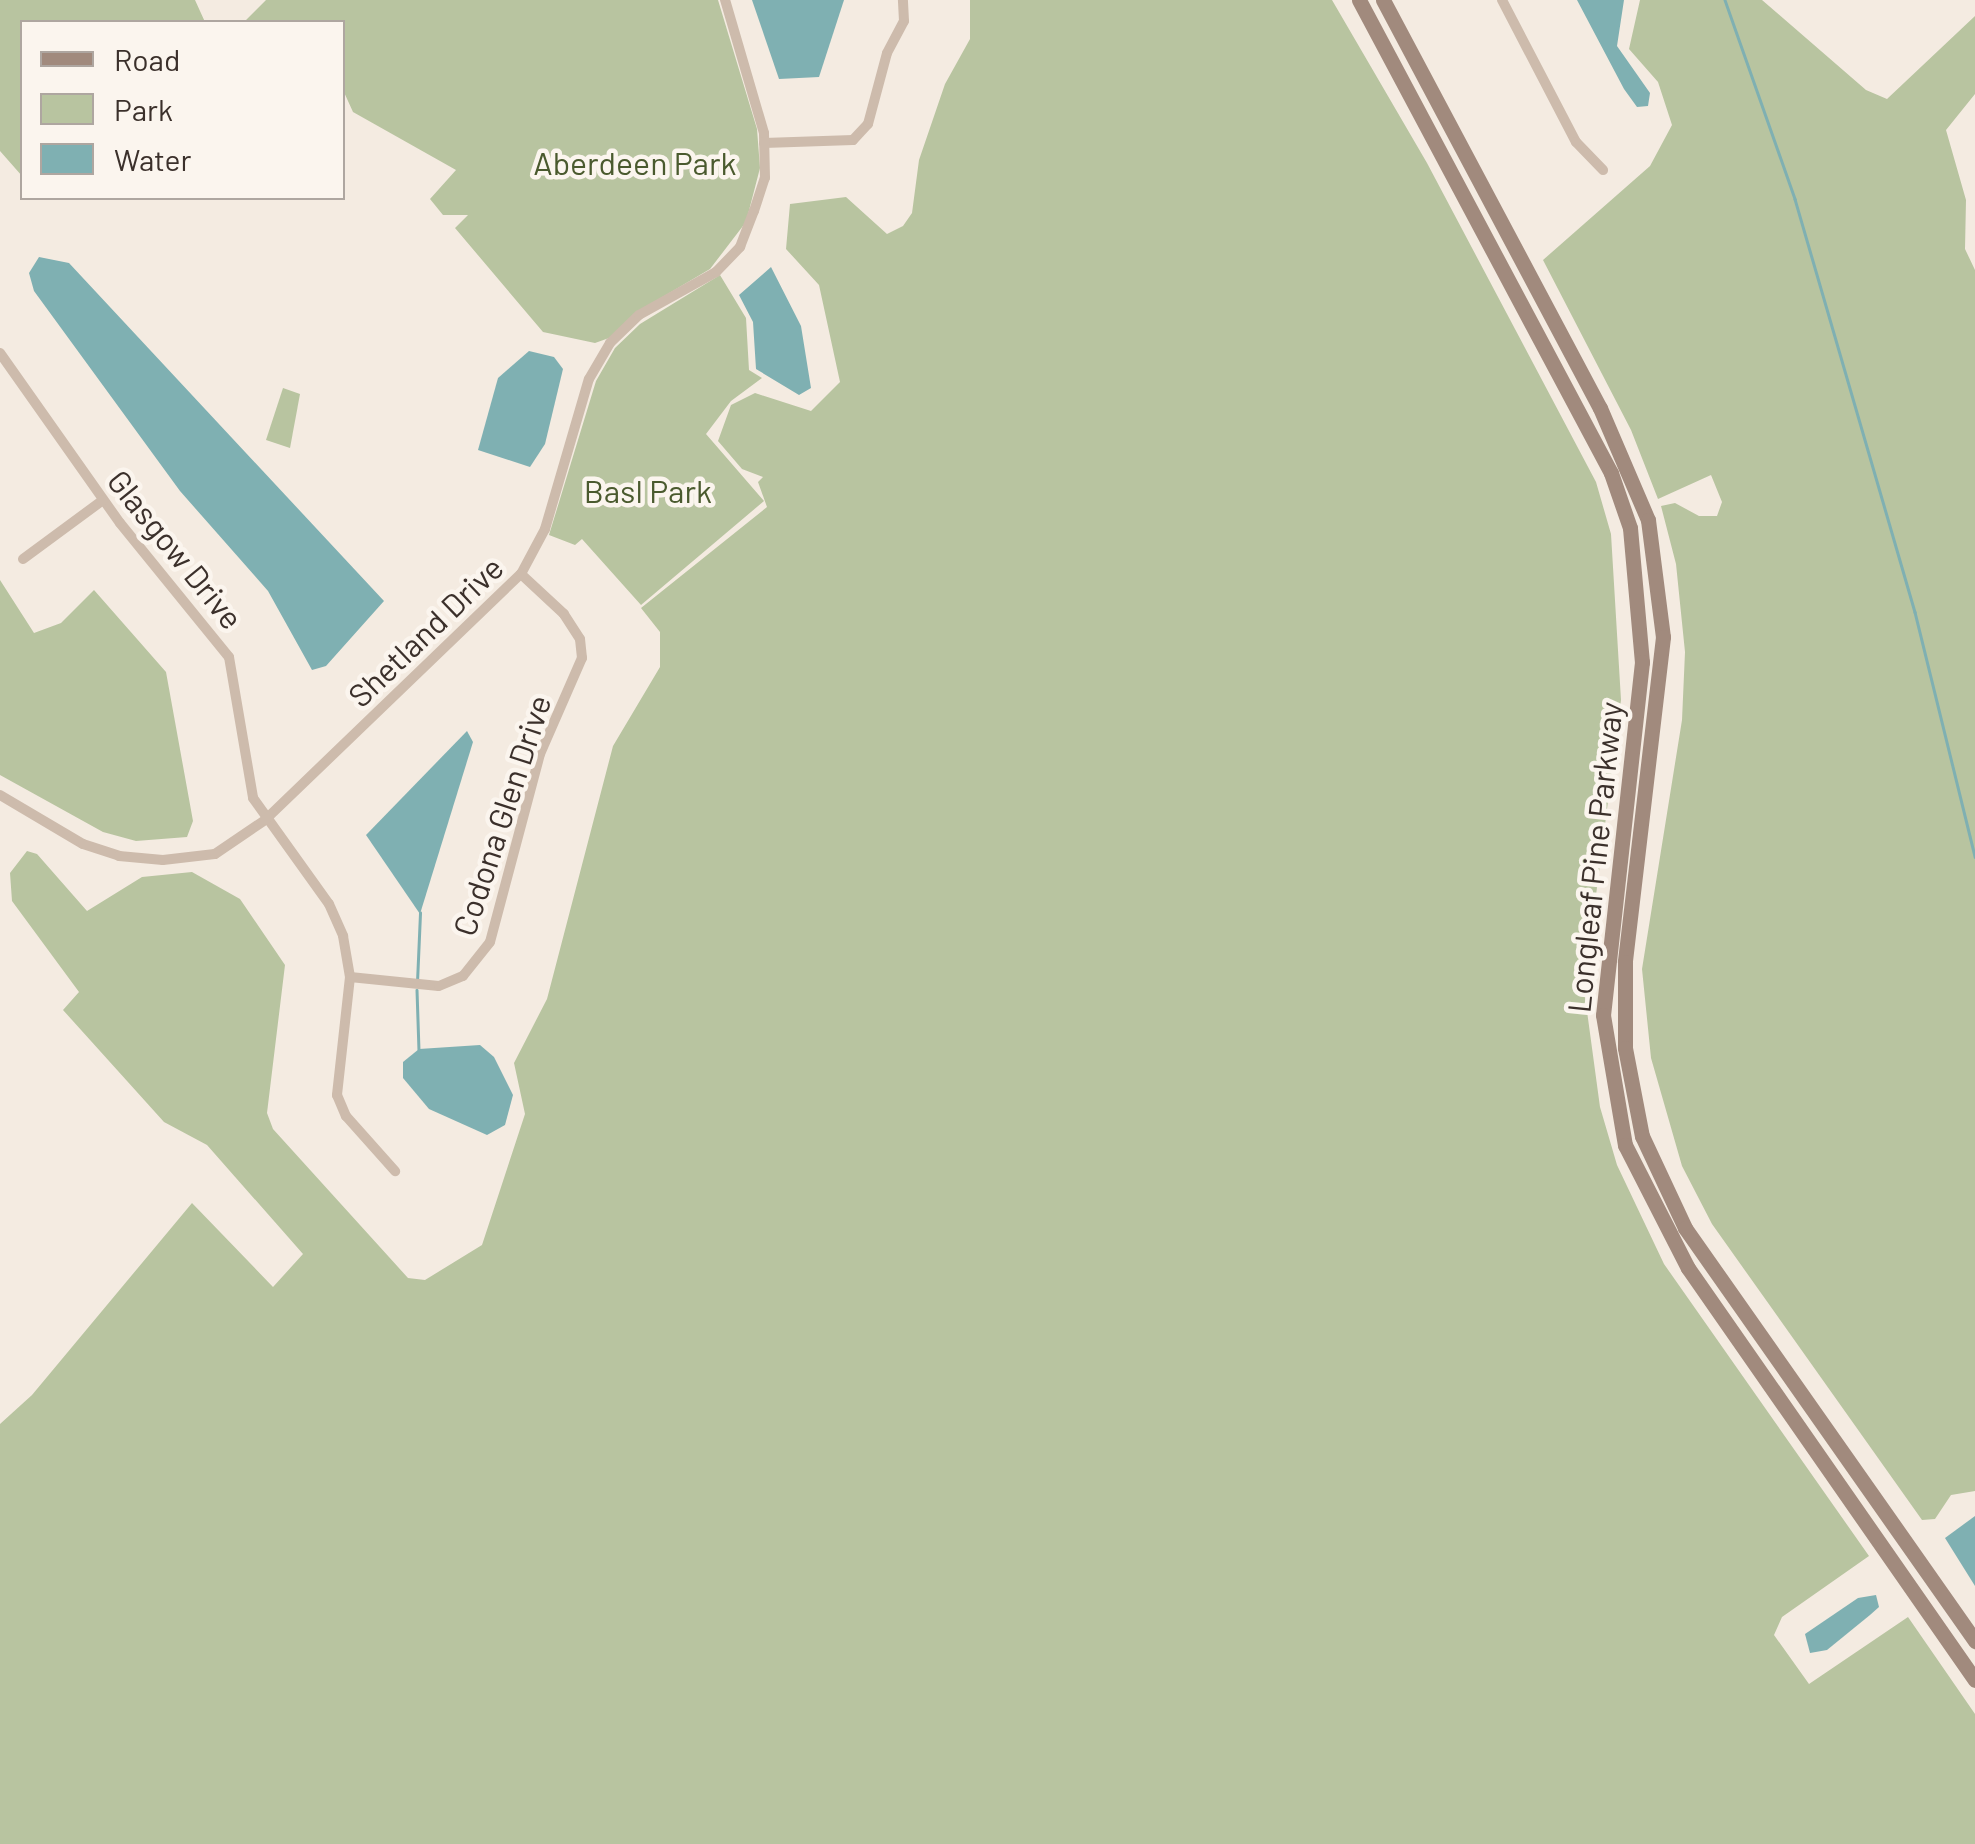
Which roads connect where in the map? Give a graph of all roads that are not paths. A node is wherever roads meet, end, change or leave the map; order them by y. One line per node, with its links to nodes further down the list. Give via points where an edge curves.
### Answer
1 (725, 0): 6 (street, Shetland Drive)
2 (904, 0): 6 (street, via 904,21 886,53 868,124 853,140)
3 (1358, 0): 12 (main road, Longleaf Pine Parkway, via 1610,473)
4 (1383, 0): 10 (main road, Longleaf Pine Parkway, via 1630,468)
5 (1502, 0): 7 (street, via 1576,142)
6 (764, 143): 13 (street, Shetland Drive, via 766,178 740,247 716,272 639,315 610,343 589,379 545,529)
7 (1604, 170)
8 (0, 353): 9 (street, Glasgow Drive)
9 (102, 500): 11 (street); 15 (street, Glasgow Drive, via 229,657 253,798)
10 (1656, 557): 12 (main road); 18 (main road, Longleaf Pine Parkway, via 1660,678 1626,962 1625,1048 1642,1136 1686,1228)
11 (23, 559)
12 (1636, 561): 19 (main road, Longleaf Pine Parkway, via 1642,662 1603,1015 1625,1146 1688,1268)
13 (521, 574): 15 (street, Shetland Drive); 16 (street, Codona Glen Drive, via 564,614 582,658 540,754 490,942 464,976 439,986)
14 (0, 795): 15 (street, Shetland Drive, via 84,844 163,860 215,854)
15 (265, 820): 16 (street, Glasgow Drive, via 330,904)
16 (350, 977): 17 (street, Glasgow Drive, via 337,1095 346,1116)
17 (395, 1172)
18 (1975, 1641)
19 (1975, 1680)

